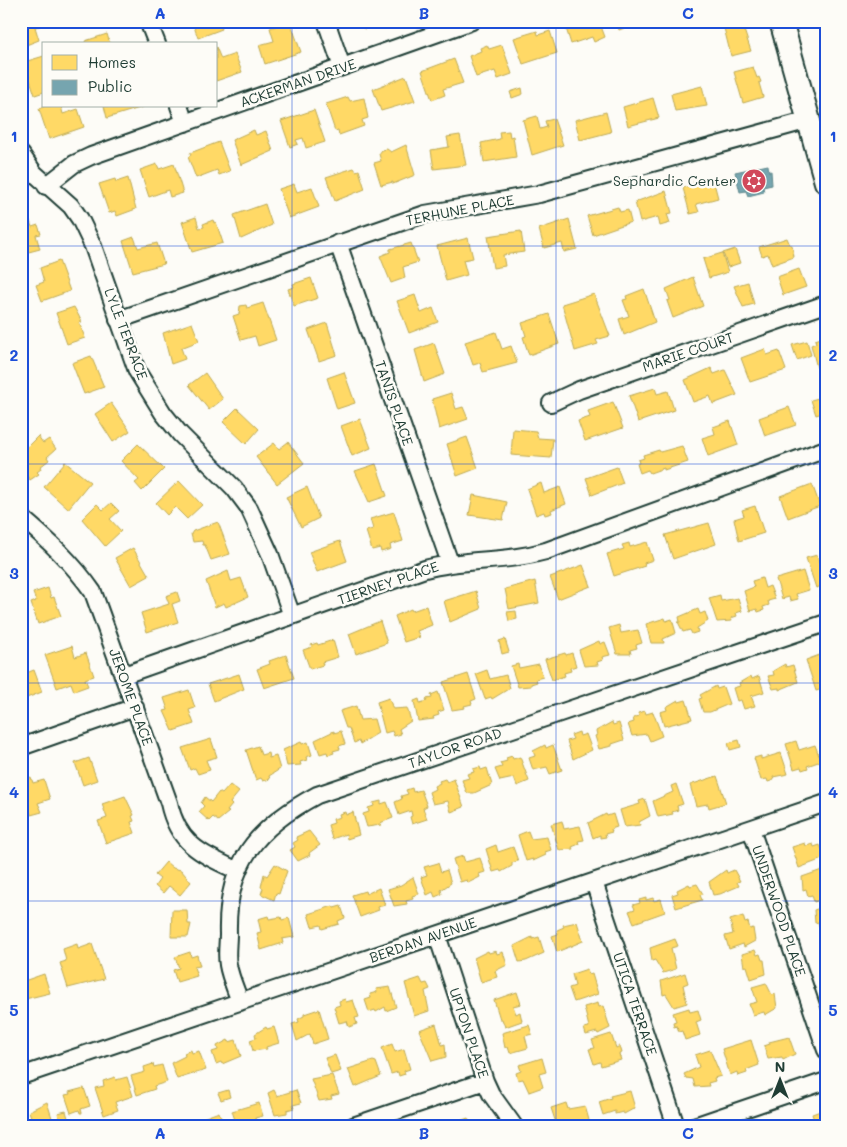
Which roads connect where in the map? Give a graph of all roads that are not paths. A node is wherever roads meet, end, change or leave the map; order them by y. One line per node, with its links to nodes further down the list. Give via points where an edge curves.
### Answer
1 (148, 21): 5 (street)
2 (326, 21): 6 (street)
3 (472, 21): 6 (street, ACKERMAN DRIVE)
4 (782, 21): 8 (main road)
5 (155, 42)
6 (342, 67): 9 (street, ACKERMAN DRIVE)
7 (180, 108): 9 (street)
8 (809, 120): 11 (main road); 13 (street, TERHUNE PLACE, via 539,194 425,214)
9 (185, 122): 12 (street, ACKERMAN DRIVE, via 91,156 74,164)
10 (21, 154): 12 (street, LYLE TERRACE)
11 (826, 182)
12 (46, 186): 15 (street, LYLE TERRACE, via 70,206 87,231)
13 (338, 243): 15 (street, TERHUNE PLACE); 19 (street, TANIS PLACE)
14 (826, 304): 16 (street, MARIE COURT, via 579,390)
15 (118, 320): 20 (street, LYLE TERRACE, via 138,371 163,413 249,508)
16 (551, 403)
17 (826, 448): 19 (street, TIERNEY PLACE, via 546,551 498,561)
18 (21, 518): 22 (street, JEROME PLACE, via 57,548 93,592)
19 (450, 562): 20 (street, TIERNEY PLACE)
20 (292, 616): 22 (street, TIERNEY PLACE)
21 (826, 623): 27 (street, TAYLOR ROAD, via 317,794 269,826)
22 (124, 675): 23 (street, JEROME PLACE)
23 (135, 707): 24 (street); 27 (street, JEROME PLACE, via 172,820 181,834 202,854)
24 (21, 747)
25 (826, 803): 26 (street, BERDAN AVENUE)
26 (751, 829): 28 (street, BERDAN AVENUE); 31 (street, UNDERWOOD PLACE)
27 (238, 871): 30 (street, TAYLOR ROAD, via 228,916 228,965)
28 (594, 882): 29 (street, BERDAN AVENUE); 37 (street, UTICA TERRACE)
29 (437, 935): 30 (street, BERDAN AVENUE); 33 (street, UPTON PLACE)
30 (240, 1002): 32 (street, BERDAN AVENUE)
31 (826, 1050)
32 (21, 1076)
33 (485, 1081): 35 (street); 36 (street, UPTON PLACE)
34 (826, 1081): 38 (street)
35 (353, 1126)
36 (514, 1126)
37 (676, 1126)
38 (694, 1126)

